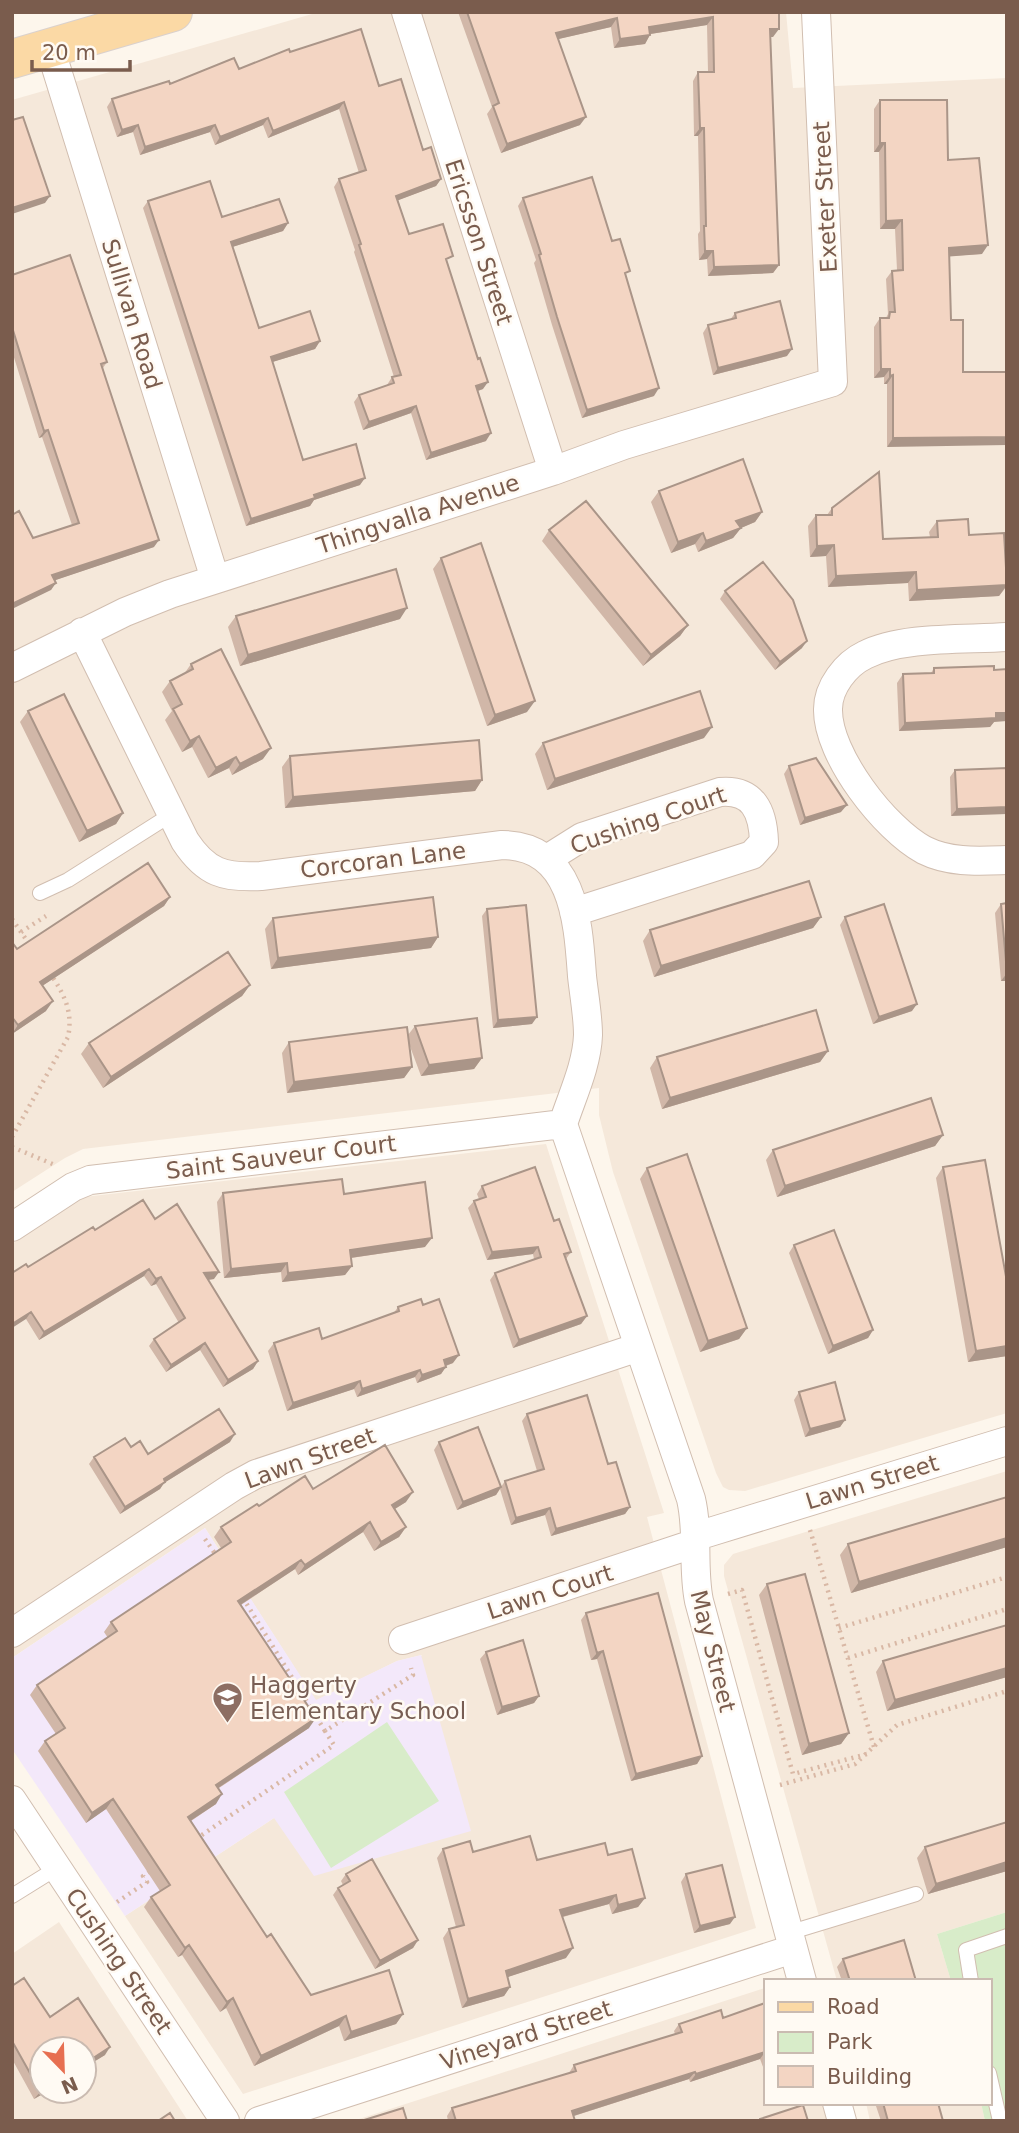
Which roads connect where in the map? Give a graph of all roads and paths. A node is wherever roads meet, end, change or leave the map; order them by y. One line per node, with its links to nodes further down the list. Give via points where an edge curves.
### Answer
1 (173, 12): 4 (main road)
2 (406, 12): 6 (street, Ericsson Street)
3 (816, 12): 5 (street, Exeter Street)
4 (23, 55): 7 (street, Sullivan Road)
5 (833, 382): 6 (street, Thingvalla Avenue, via 624,444)
6 (553, 471): 7 (street, Thingvalla Avenue)
7 (215, 579): 8 (street, Thingvalla Avenue)
8 (82, 632): 10 (street, Thingvalla Avenue); 11 (street, Corcoran Lane)
9 (1007, 637): 13 (street, via 909,643 874,651 843,673 828,708 836,746 848,768 898,830 937,855 967,861)
10 (12, 668)
11 (172, 814): 12 (street, Corcoran Lane, via 197,858 214,871 233,876 491,846 523,846); 14 (lane)
12 (547, 859): 15 (street, via 563,880); 15 (street, Cushing Court, via 582,837 720,792 742,792 752,800 764,842 752,855)
13 (1007, 860)
14 (40, 893)
15 (574, 912): 19 (street, via 588,1034)
16 (12, 919): 17 (path)
17 (35, 953)
18 (50, 973): 20 (path, via 69,1007 68,1037)
19 (563, 1124): 23 (street, Saint Sauveur Court, via 90,1180); 24 (street, May Street)
20 (12, 1136)
21 (12, 1147): 22 (path)
22 (59, 1166)
23 (12, 1227)
24 (639, 1347): 28 (street, May Street, via 688,1489); 35 (street, Lawn Street, via 256,1475)
25 (1007, 1441): 28 (street, Lawn Street)
26 (809, 1528): 34 (path)
27 (200, 1531): 29 (path)
28 (696, 1539): 36 (street, Lawn Court); 51 (street, May Street, via 699,1601)
29 (220, 1561)
30 (1007, 1577): 34 (path)
31 (241, 1595): 39 (path)
32 (723, 1596): 41 (path, via 742,1590 793,1774)
33 (1007, 1609): 37 (path)
34 (839, 1628): 37 (path)
35 (12, 1633)
36 (403, 1640): 39 (path, via 413,1675)
37 (848, 1658): 40 (path)
38 (1007, 1691): 40 (path, via 897,1725)
39 (325, 1731): 44 (path, via 334,1745)
40 (874, 1748): 41 (path)
41 (867, 1754): 42 (path, via 855,1765)
42 (776, 1786)
43 (12, 1800): 45 (street, Cushing Street)
44 (188, 1845)
45 (57, 1868): 48 (lane); 55 (street, Cushing Street)
46 (155, 1868): 49 (path, via 143,1876 147,1882)
47 (916, 1894): 51 (lane)
48 (12, 1896)
49 (113, 1905)
50 (1007, 1936): 53 (lane, via 966,1951)
51 (790, 1941): 52 (street, May Street); 56 (street, Vineyard Street)
52 (801, 1979)
53 (971, 1979)
54 (991, 2082): 57 (lane)
55 (225, 2121)
56 (259, 2121)
57 (1000, 2121)

